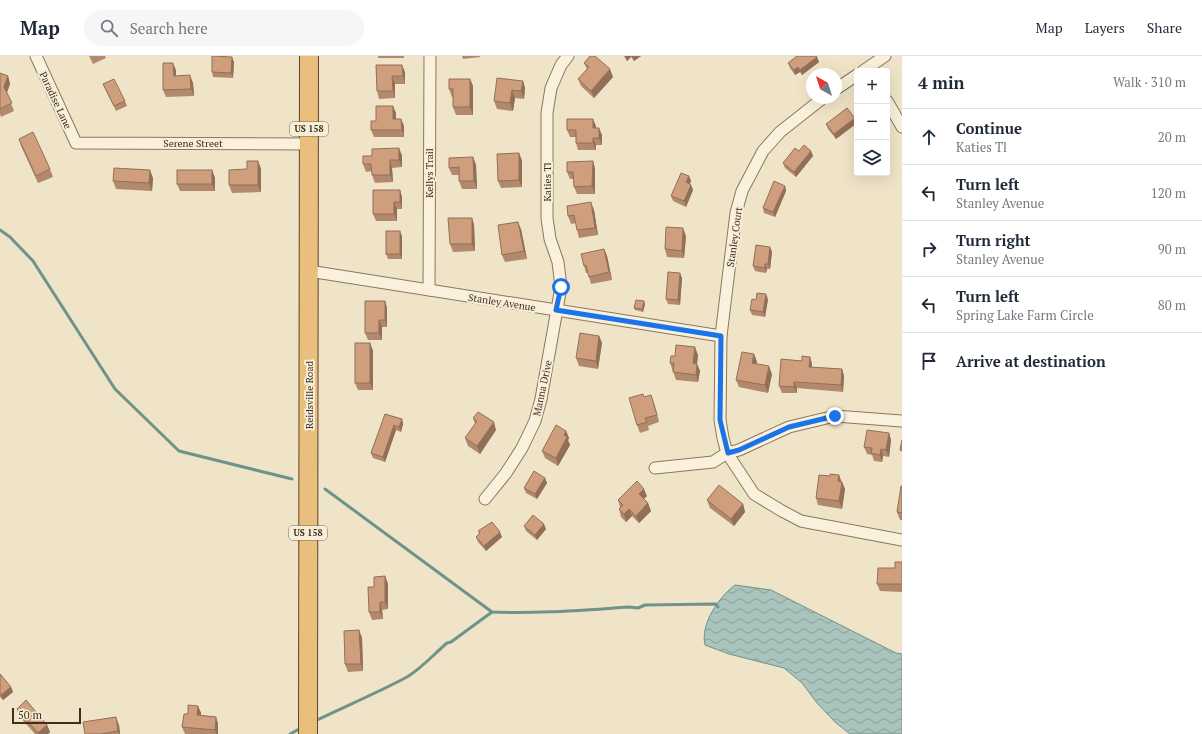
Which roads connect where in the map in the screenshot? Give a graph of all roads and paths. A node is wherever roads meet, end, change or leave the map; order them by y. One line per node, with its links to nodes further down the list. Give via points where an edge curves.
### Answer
1 (36, 56): 12 (street, Paradise Lane)
2 (309, 56): 13 (highway, Reidsville Road / US 158)
3 (430, 56): 15 (street, Kellys Trail)
4 (568, 56): 16 (street, Katies Tl, via 551,88 547,113 547,218 550,239 558,262 561,287)
5 (885, 56): 6 (street)
6 (869, 68)
7 (854, 77): 8 (street)
8 (842, 85)
9 (815, 104): 17 (street, Stanley Court, via 780,132 763,151 742,191 736,212)
10 (889, 104): 11 (street)
11 (902, 127)
12 (76, 143): 13 (street, Serene Street)
13 (310, 144): 14 (highway, Reidsville Road / US 158)
14 (309, 271): 15 (street, Stanley Avenue); 23 (highway, Reidsville Road / US 158)
15 (429, 290): 16 (street, Stanley Avenue)
16 (556, 310): 17 (street, Stanley Avenue); 21 (street, Manna Drive, via 535,421 506,473)
17 (721, 336): 19 (street, via 720,420)
18 (902, 420): 19 (street, via 835,416 789,427)
19 (728, 453): 20 (street, via 713,462); 22 (street, via 754,494 801,521)
20 (655, 468)
21 (485, 499)
22 (902, 540)
23 (308, 734)

